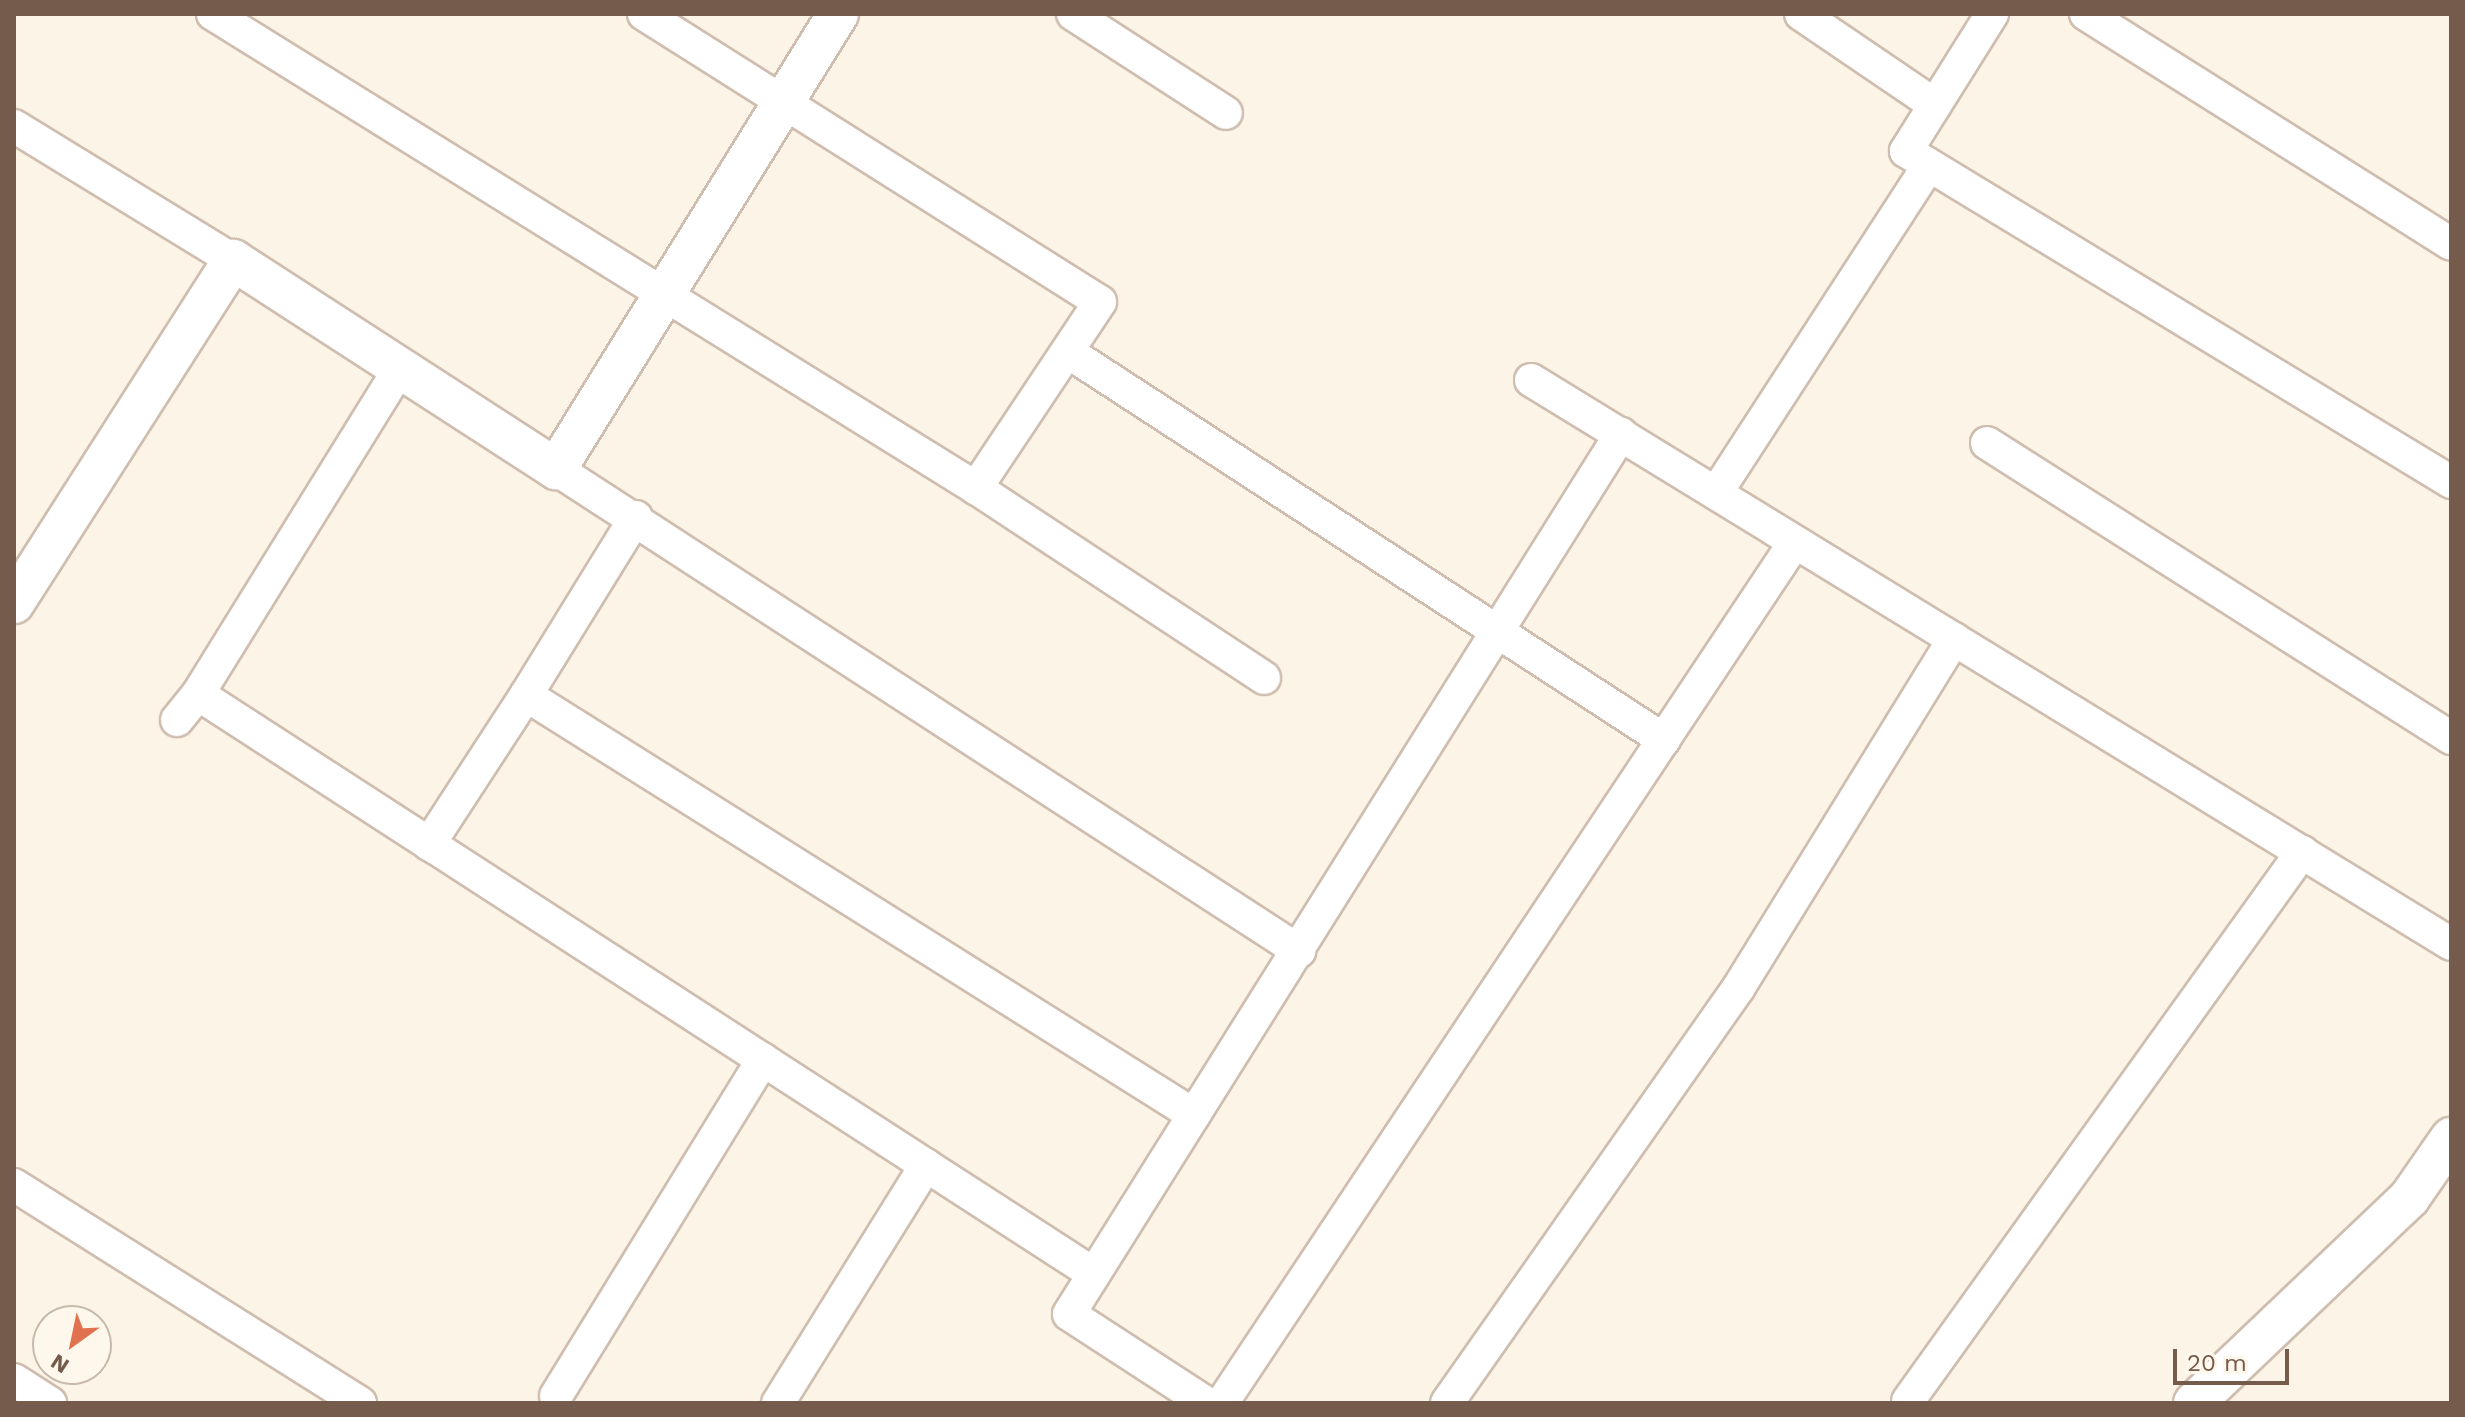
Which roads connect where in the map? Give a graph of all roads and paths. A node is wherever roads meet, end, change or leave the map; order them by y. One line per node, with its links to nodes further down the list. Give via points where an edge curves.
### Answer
1 (213, 14): 15 (street)
2 (644, 14): 8 (street)
3 (838, 14): 8 (street)
4 (1073, 14): 10 (street)
5 (1801, 14): 9 (street)
6 (1992, 14): 9 (street)
7 (2086, 14): 13 (street)
8 (785, 101): 15 (street); 16 (street, via 1100,302)
9 (1935, 105): 12 (street, via 1906,151)
10 (1226, 113)
11 (14, 126): 14 (street)
12 (1929, 165): 22 (street); 24 (street)
13 (2451, 244)
14 (233, 260): 17 (street); 27 (street)
15 (662, 293): 21 (street); 23 (street)
16 (1068, 352): 23 (street); 28 (street)
17 (401, 367): 21 (street); 31 (street)
18 (1531, 380): 19 (street)
19 (1621, 434): 24 (street); 28 (street)
20 (1987, 443): 34 (street)
21 (556, 469): 25 (street)
22 (2451, 482)
23 (976, 488): 30 (street)
24 (1716, 493): 26 (street)
25 (636, 517): 32 (street); 39 (street)
26 (1795, 542): 29 (street); 35 (street)
27 (14, 603)
28 (1498, 632): 35 (street); 39 (street)
29 (1954, 639): 37 (street); 54 (street, via 1739,987)
30 (1264, 678)
31 (198, 694): 33 (street); 36 (street)
32 (526, 695): 36 (street); 41 (street)
33 (177, 720)
34 (2451, 738)
35 (1664, 740): 53 (street)
36 (429, 844): 40 (street)
37 (2302, 852): 38 (street); 48 (street)
38 (2451, 944)
39 (1299, 951): 41 (street)
40 (763, 1059): 43 (street); 47 (street)
41 (1194, 1115): 45 (street)
42 (2451, 1138): 55 (street, via 2410,1197)
43 (926, 1165): 45 (street); 51 (street)
44 (14, 1185): 50 (street)
45 (1094, 1274): 52 (street, via 1069,1314)
46 (14, 1380): 49 (street)
47 (556, 1396)
48 (1908, 1401)
49 (50, 1403)
50 (360, 1403)
51 (778, 1403)
52 (1206, 1403)
53 (1222, 1403)
54 (1447, 1403)
55 (2194, 1403)

